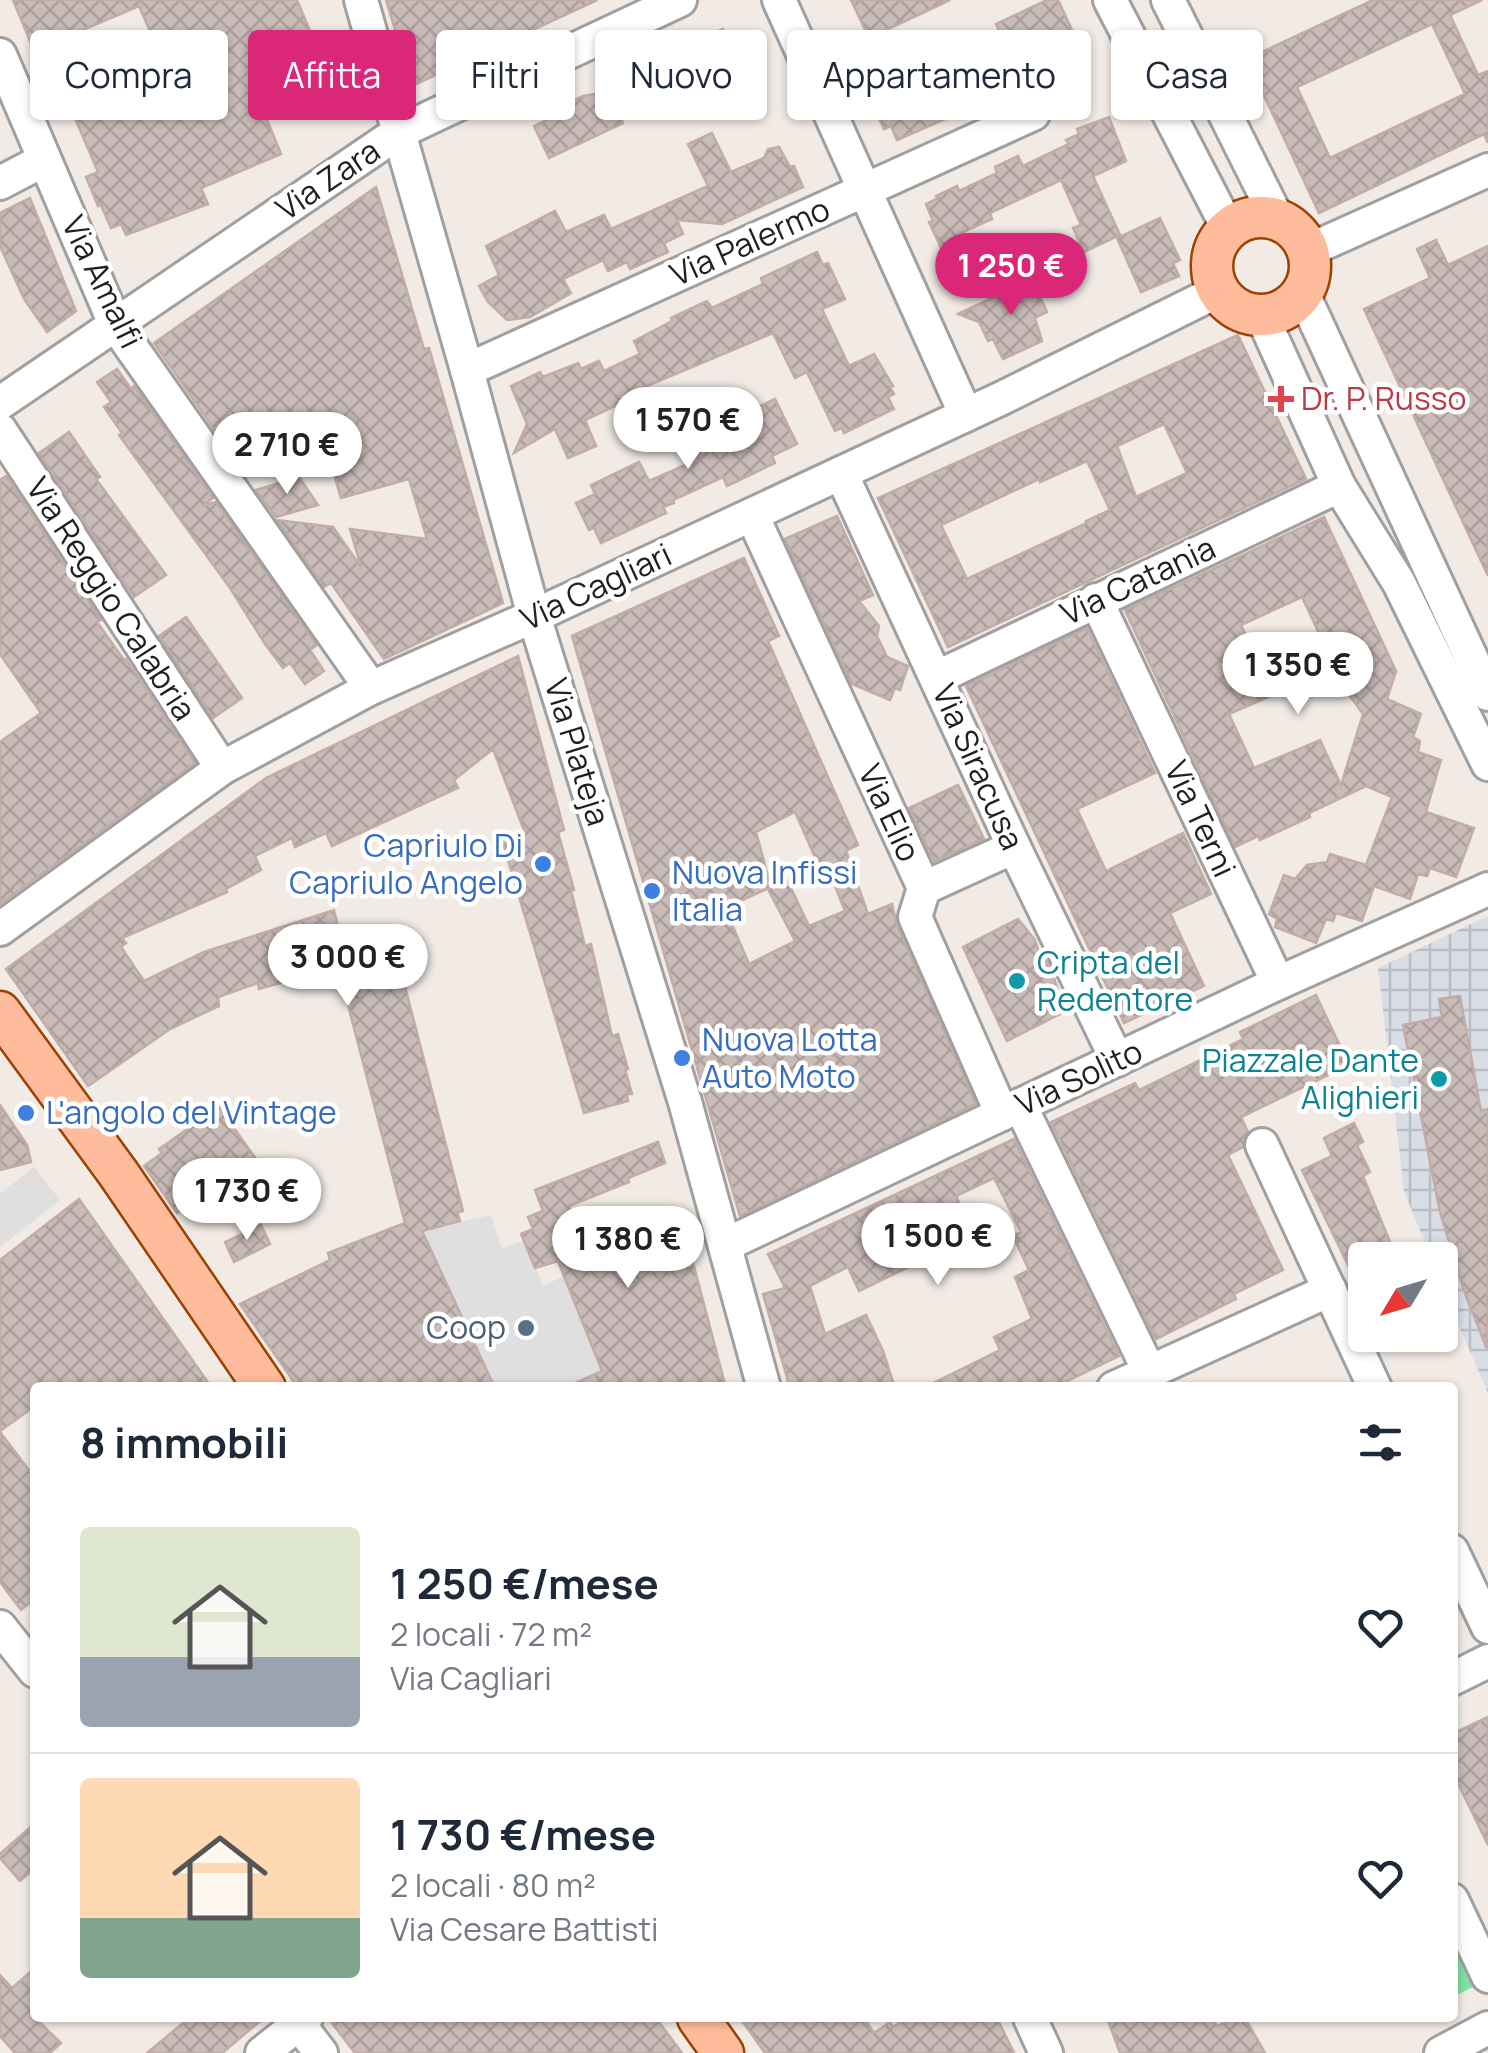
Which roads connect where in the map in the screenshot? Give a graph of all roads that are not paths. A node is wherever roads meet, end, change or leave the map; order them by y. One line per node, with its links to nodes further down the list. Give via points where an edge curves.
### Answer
1 (361, 0): 8 (street, Via Plateja)
2 (680, 0): 8 (street, Via Zara)
3 (780, 0): 12 (street)
4 (1110, 0): 14 (street)
5 (1168, 0): 13 (street)
6 (0, 55): 9 (street, Via Amalfi)
7 (1020, 120): 12 (street, Via Palermo)
8 (399, 132): 19 (street, Via Zara); 20 (street, Via Plateja)
9 (44, 160): 11 (street); 19 (street, Via Amalfi)
10 (1488, 170): 15 (street)
11 (0, 183)
12 (866, 190): 20 (street, Via Palermo); 22 (street)
13 (1278, 218): 14 (main road, via 1252,217); 15 (main road, via 1297,230)
14 (1228, 228): 16 (main road, via 1215,246)
15 (1309, 250): 17 (main road, via 1311,273)
16 (1218, 290): 18 (main road, via 1234,307); 22 (street, Via Cagliari)
17 (1303, 294): 18 (main road); 31 (street)
18 (1262, 316): 25 (street)
19 (115, 324): 21 (street, Via Zara); 30 (street, Via Amalfi)
20 (468, 370): 28 (street, Via Plateja)
21 (0, 403)
22 (966, 415): 24 (street, Via Cagliari)
23 (0, 430): 33 (street, Via Reggio Calabria)
24 (841, 474): 26 (street, Via Cagliari); 29 (street, Via Siracusa)
25 (1339, 486): 27 (street, Via Catania); 32 (street, via 1399,583)
26 (752, 515): 28 (street, Via Cagliari); 35 (street, Via Elio)
27 (1096, 600): 29 (street, Via Catania); 38 (street, Via Terni)
28 (534, 616): 30 (street, Via Cagliari); 43 (street, Via Plateja)
29 (938, 677): 34 (street, Via Siracusa)
30 (371, 688): 33 (street, Via Cagliari)
31 (1488, 694)
32 (1488, 764)
33 (222, 768): 37 (street, Via Cagliari)
34 (1014, 847): 35 (street); 40 (street, Via Siracusa)
35 (924, 888): 41 (street, Via Elio, via 914,917)
36 (1488, 889): 38 (street, Via Solìto)
37 (0, 929)
38 (1278, 983): 40 (street, Via Solìto)
39 (0, 1012): 46 (main road)
40 (1117, 1060): 41 (street, Via Solìto)
41 (1011, 1109): 43 (street, Via Solìto); 45 (street, Via Elio)
42 (1262, 1144): 44 (street)
43 (725, 1244): 47 (street, Via Plateja)
44 (1330, 1290): 45 (street); 49 (street)
45 (1148, 1371): 48 (street)
46 (260, 1382)
47 (762, 1382)
48 (1126, 1382)
49 (1373, 1382)
50 (1458, 1564): 52 (street)
51 (0, 1627): 54 (street)
52 (1488, 1627)
53 (1488, 1661): 55 (street)
54 (30, 1665)
55 (1458, 1677)
56 (1458, 1913): 57 (street)
57 (1488, 1976)
58 (297, 2022): 63 (street)
59 (302, 2022): 64 (street)
60 (701, 2022): 65 (main road)
61 (1032, 2022): 66 (street)
62 (1488, 2028): 67 (street)
63 (262, 2053)
64 (321, 2053)
65 (722, 2053)
66 (1046, 2053)
67 (1441, 2053)

